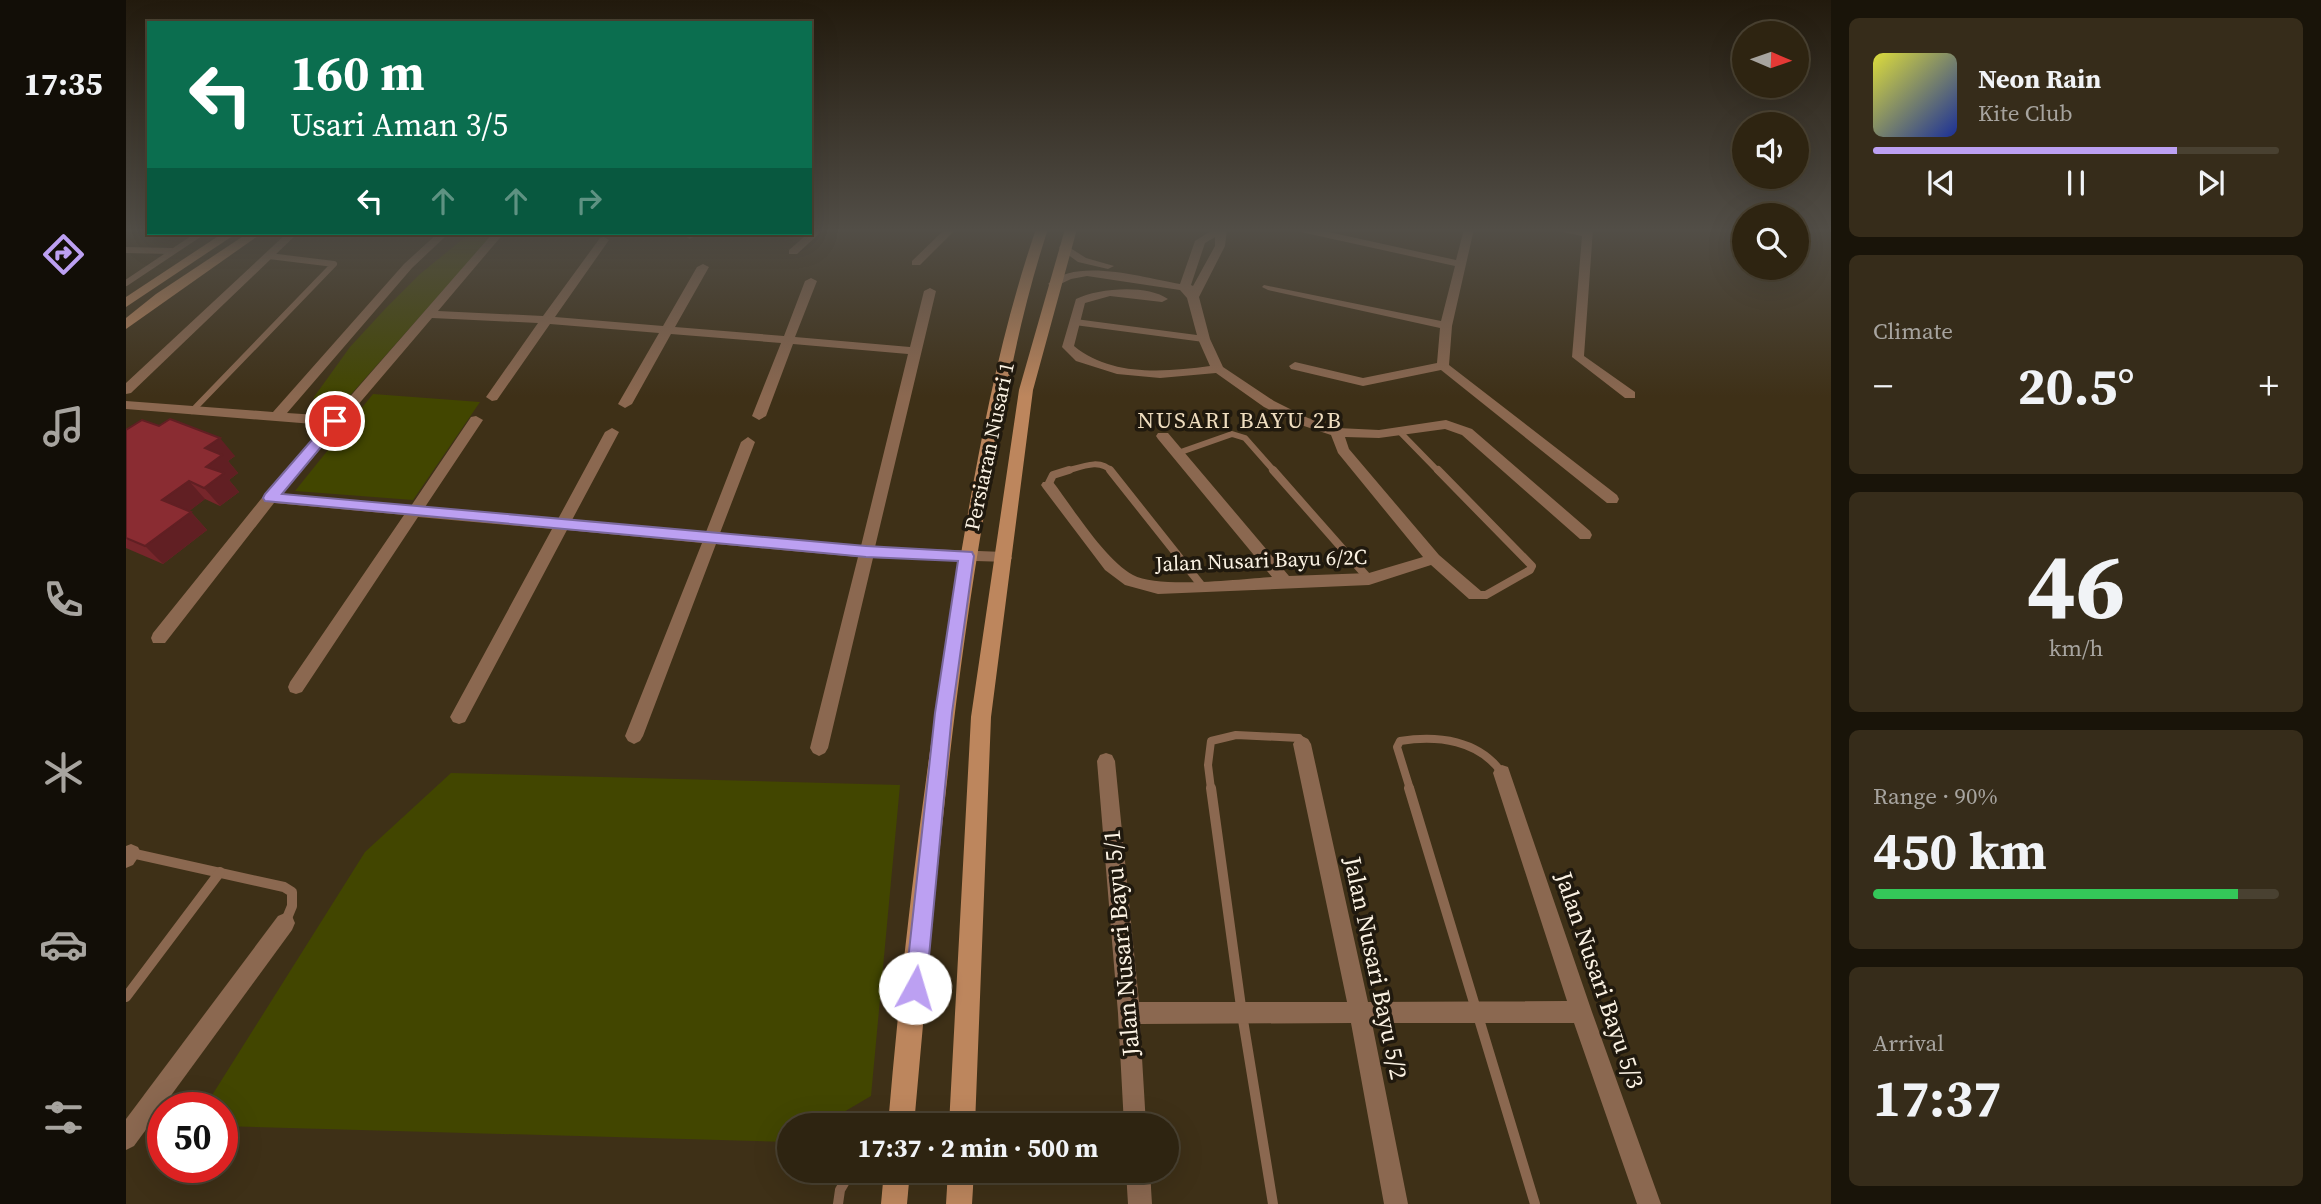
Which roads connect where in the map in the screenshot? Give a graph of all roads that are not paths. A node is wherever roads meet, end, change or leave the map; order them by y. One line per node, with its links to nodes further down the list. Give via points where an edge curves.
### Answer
1 (153, 285): 20 (main road)
2 (179, 285): 24 (main road)
3 (238, 285): 33 (street)
4 (314, 285): 38 (lane)
5 (391, 285): 40 (street)
6 (453, 285): 21 (street)
7 (571, 285): 22 (street)
8 (693, 285): 26 (street)
9 (809, 285): 28 (street)
10 (1027, 285): 58 (main road, Persiaran Nusari 1, via 1000,387)
11 (1054, 285): 59 (main road, Persiaran Nusari 1, via 1026,390)
12 (1178, 285): 16 (street)
13 (1184, 285): 16 (street)
14 (1456, 285): 25 (street)
15 (1584, 285): 34 (street, via 1578,357)
16 (1192, 287): 27 (street)
17 (1268, 287): 25 (street)
18 (930, 291): 29 (street)
19 (1162, 299): 23 (street, via 1094,293 1080,300)
20 (126, 303)
21 (428, 314): 22 (street); 42 (street)
22 (545, 320): 26 (street); 35 (street)
23 (1075, 322): 27 (lane); 32 (street, via 1068,347 1077,358 1095,365 1178,375)
24 (126, 325)
25 (1446, 326): 31 (street)
26 (667, 331): 28 (street); 36 (street)
27 (1204, 339): 32 (street)
28 (788, 340): 29 (street); 39 (street)
29 (915, 351): 57 (street)
30 (1295, 366): 31 (street, via 1363,382)
31 (1443, 366): 52 (street)
32 (1218, 369): 45 (street, via 1269,404)
33 (126, 390)
34 (1630, 395)
35 (492, 397)
36 (625, 404)
37 (126, 405): 38 (street)
38 (192, 411): 40 (street)
39 (759, 415)
40 (276, 416): 42 (street)
41 (476, 420): 53 (street)
42 (335, 421): 51 (street)
43 (1399, 431): 45 (street); 46 (street, via 1446,424); 64 (lane, via 1532,566 1486,595)
44 (612, 432): 54 (street)
45 (1337, 432): 60 (street, via 1343,450)
46 (1467, 432): 55 (street)
47 (1163, 436): 49 (street)
48 (748, 442): 56 (street)
49 (1178, 453): 61 (lane, via 1232,434 1245,438); 62 (street)
50 (1048, 485): 63 (street, Jalan Nusari Bayu 6/2C, via 1110,566 1130,582 1158,588); 63 (lane, via 1053,475 1095,463 1107,466)
51 (271, 498): 53 (street); 65 (street)
52 (1612, 499)
53 (414, 512): 54 (street); 66 (street)
54 (561, 525): 56 (street); 67 (street)
55 (1585, 535)
56 (710, 538): 57 (street); 68 (street)
57 (866, 552): 58 (street); 70 (street)
58 (967, 556): 59 (street); 82 (main road, Persiaran Nusari 1, via 943,713)
59 (1003, 558): 83 (main road, Persiaran Nusari 1, via 982,717)
60 (1434, 559): 61 (street, Jalan Nusari Bayu 6/2C); 64 (street)
61 (1368, 579): 62 (street, Jalan Nusari Bayu 6/2C)
62 (1286, 583): 63 (street, Jalan Nusari Bayu 6/2C)
63 (1202, 586)
64 (1475, 595)
65 (159, 638)
66 (296, 687)
67 (459, 717)
68 (634, 736)
69 (1302, 744): 80 (lane, via 1299,738 1262,735 1211,741 1208,765); 81 (street, Jalan Nusari Bayu 5/2)
70 (819, 748)
71 (1106, 761): 78 (street, Jalan Nusari Bayu 5/1)
72 (1502, 773): 77 (street, Jalan Nusari Bayu 5/3); 79 (lane, via 1492,758 1461,744 1410,738 1397,747)
73 (128, 855): 74 (lane)
74 (220, 872): 75 (lane, via 292,892); 76 (lane)
75 (285, 923): 85 (street)
76 (126, 997)
77 (1581, 1012): 79 (street); 97 (street, Jalan Nusari Bayu 5/3)
78 (1129, 1013): 80 (street); 84 (street, Jalan Nusari Bayu 5/1)
79 (1477, 1013): 81 (street); 96 (lane)
80 (1242, 1014): 81 (street); 94 (lane)
81 (1360, 1014): 95 (street, Jalan Nusari Bayu 5/2)
82 (902, 1113)
83 (963, 1113)
84 (1134, 1113)
85 (126, 1138)
86 (843, 1183): 90 (lane)
87 (896, 1183): 91 (main road)
88 (960, 1183): 92 (main road)
89 (1139, 1183): 93 (street)
90 (838, 1204)
91 (894, 1204)
92 (959, 1204)
93 (1140, 1204)
94 (1273, 1204)
95 (1396, 1204)
96 (1535, 1204)
97 (1649, 1204)

